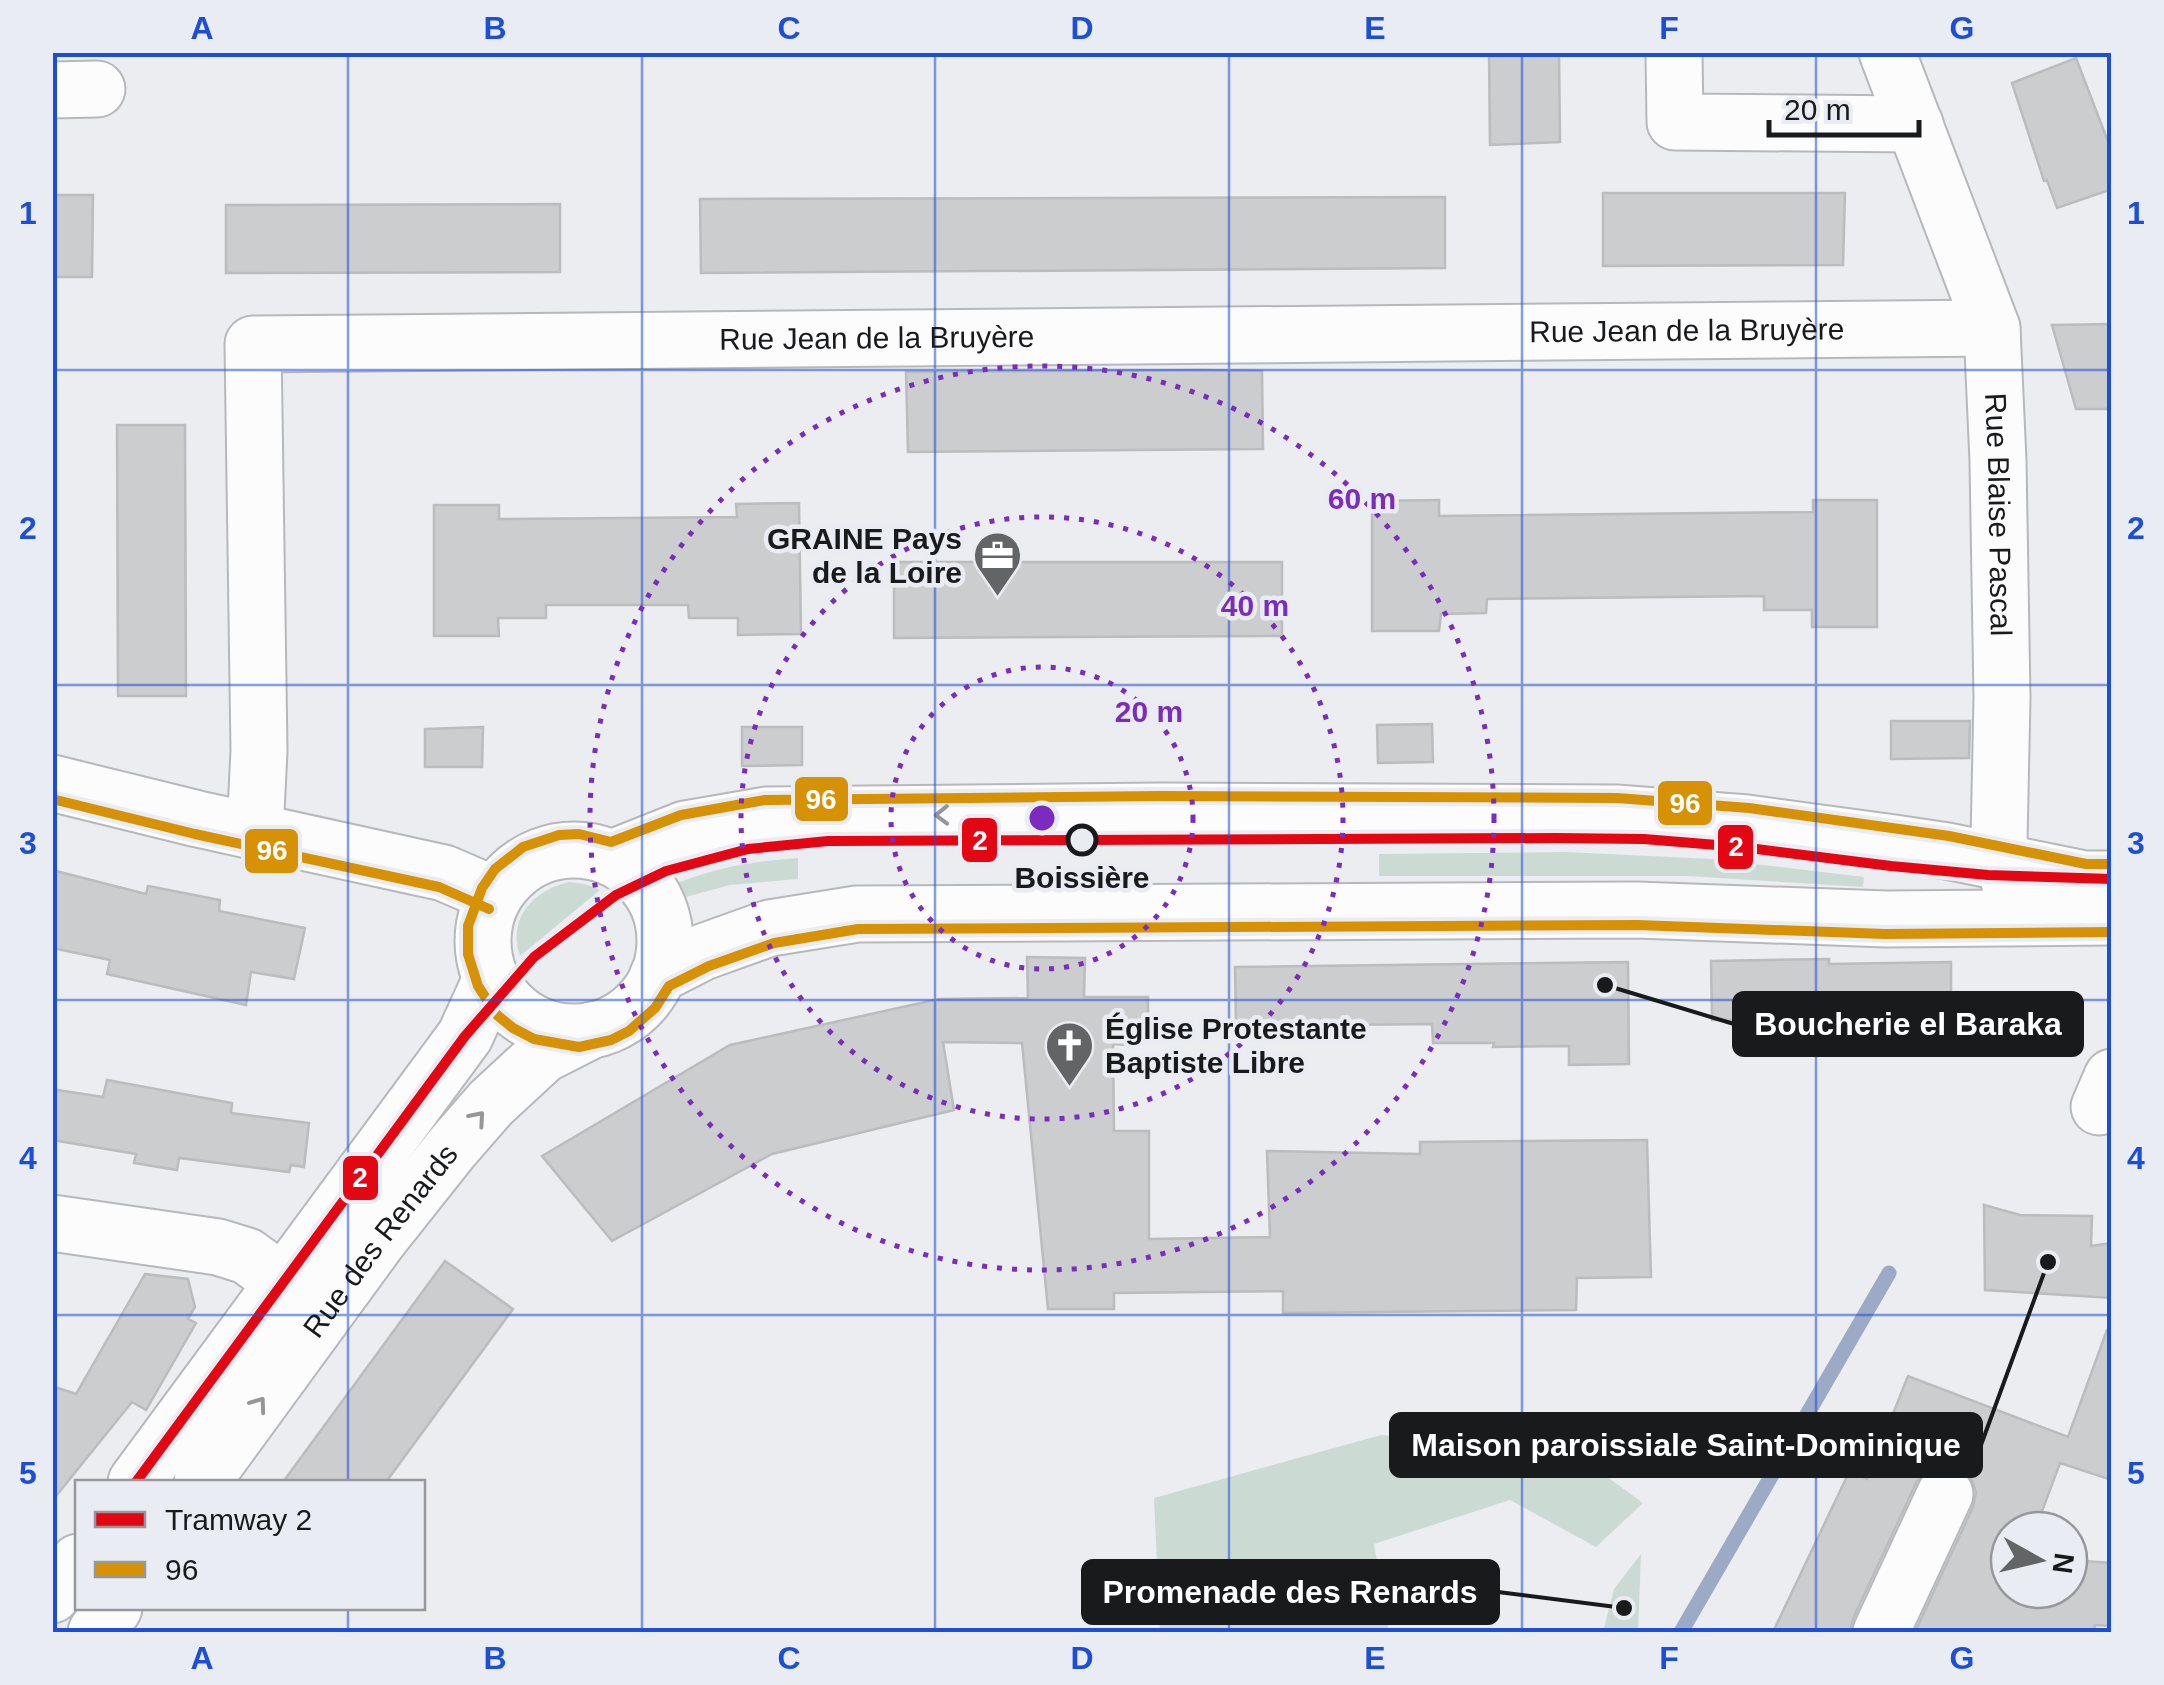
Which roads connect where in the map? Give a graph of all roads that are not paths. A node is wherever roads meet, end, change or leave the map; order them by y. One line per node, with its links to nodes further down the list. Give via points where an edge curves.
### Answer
1 (1674, 52): 3 (street, via 1675,122)
2 (1887, 52): 3 (street, Rue Blaise Pascal)
3 (1915, 124): 4 (street, Rue Blaise Pascal)
4 (1992, 328): 6 (street, Rue Jean de la Bruyère, via 253,344); 8 (street, Rue Blaise Pascal)
5 (52, 783): 6 (street)
6 (255, 832): 9 (street, via 444,873)
7 (612, 858): 8 (street, one-way to 7, via 1747,823 1616,813 1160,811 766,816 685,829); 9 (street, via 578,849 544,854); 12 (street, via 640,878 660,911 665,938)
8 (2004, 862): 10 (street); 11 (street, Rue Blaise Pascal)
9 (495, 895): 13 (street, via 483,929)
10 (2098, 898): 11 (street)
11 (2018, 920): 12 (street, via 1638,910 856,914 770,928)
12 (658, 974): 14 (street, via 631,1011)
13 (492, 980): 14 (street, via 526,1018 553,1030); 16 (street, via 465,1036)
14 (592, 1030): 18 (street, Rue des Renards, one-way to 14, via 451,1149 542,1055)
15 (52, 1223): 16 (street, via 218,1247 247,1256)
16 (284, 1283): 17 (street)
17 (137, 1480)
18 (203, 1480)
19 (1945, 1494): 24 (street)
20 (75, 1566): 21 (street)
21 (53, 1595)
22 (112, 1610): 23 (street)
23 (96, 1632)
24 (1881, 1632)

